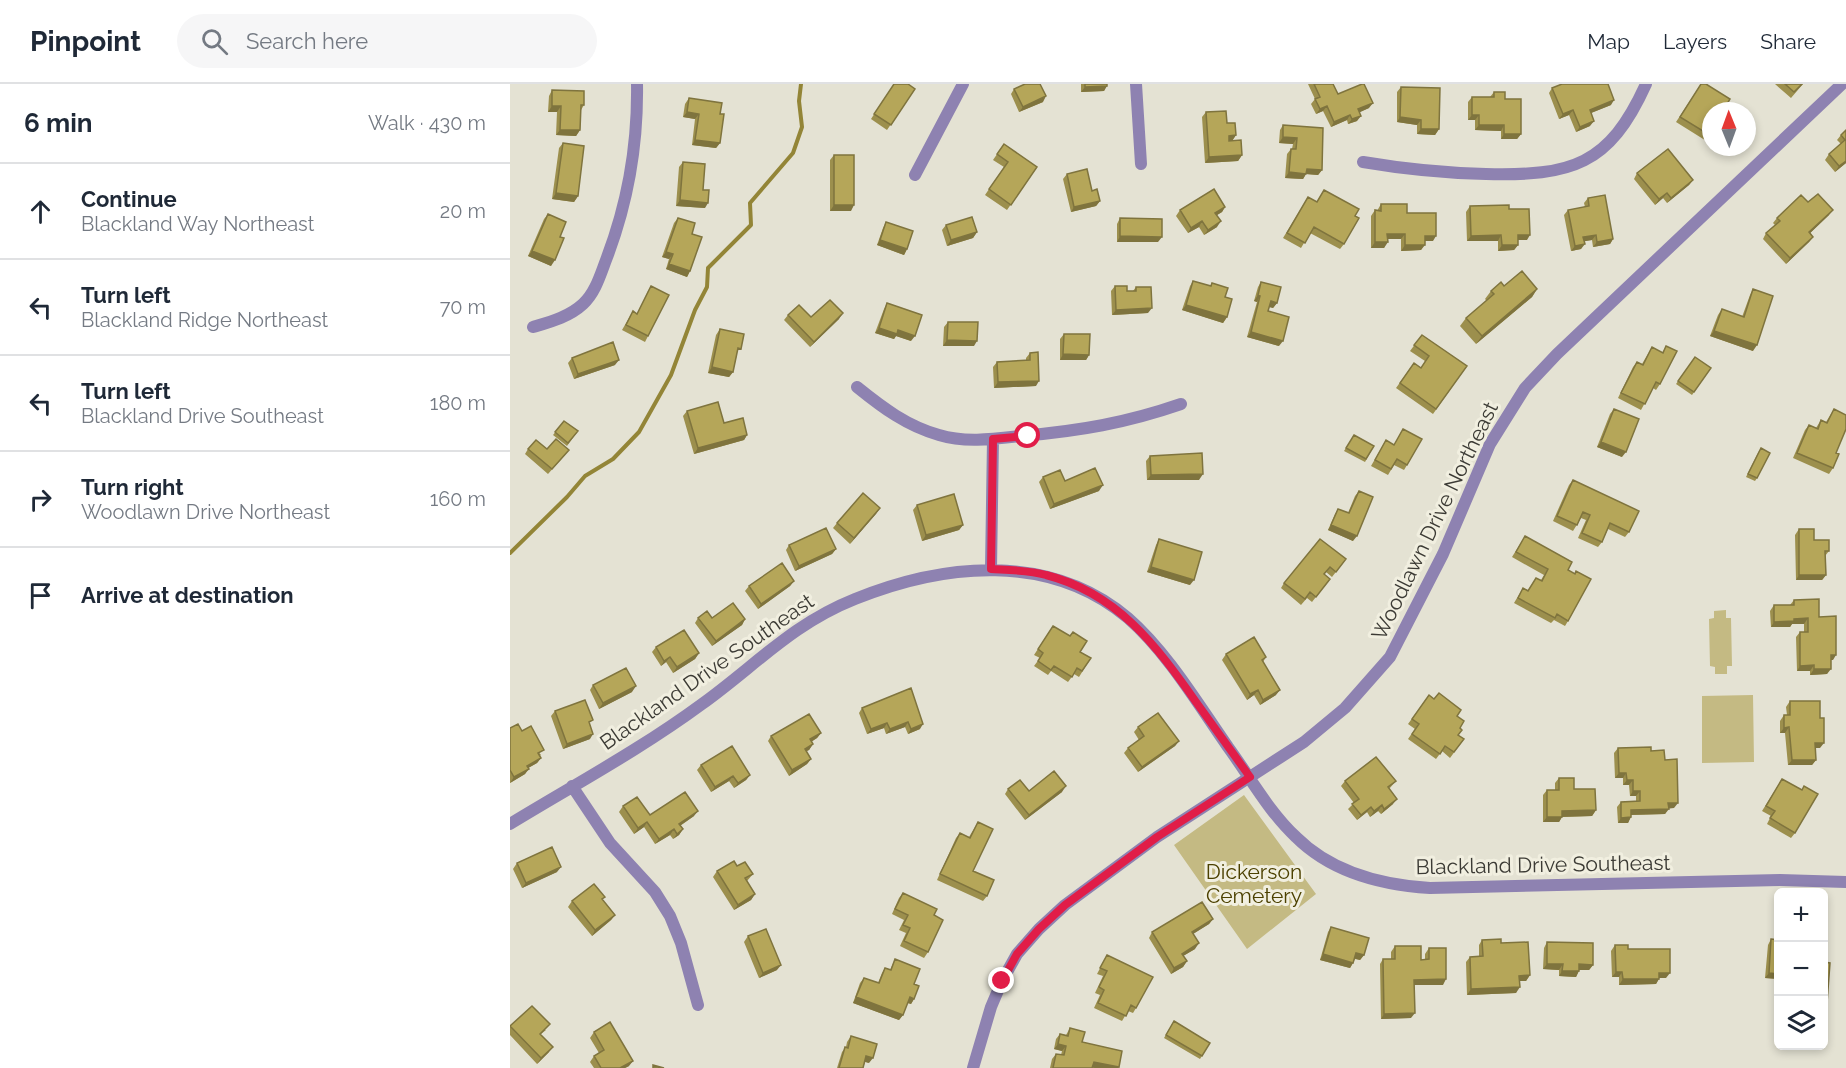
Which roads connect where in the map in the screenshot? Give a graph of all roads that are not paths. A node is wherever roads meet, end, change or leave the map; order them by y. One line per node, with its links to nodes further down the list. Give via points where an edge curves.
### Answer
1 (637, 84): 9 (street, via 636,137 626,200 598,282 571,312)
2 (963, 84): 8 (street)
3 (1136, 84): 7 (street)
4 (1647, 84): 6 (street, via 1628,120 1609,143 1584,161 1548,173 1425,172)
5 (1842, 84): 14 (street, Woodlawn Drive Northeast, via 1525,388 1490,444 1443,554 1390,657 1345,708 1304,742)
6 (1363, 162)
7 (1141, 164)
8 (915, 175)
9 (533, 327)
10 (857, 387): 12 (street, via 888,412 921,429 940,436)
11 (1181, 404): 12 (street, via 1126,422 1059,434)
12 (993, 439): 13 (street)
13 (991, 569): 14 (street, Blackland Drive Southeast, via 1044,574 1070,583 1129,619 1173,668); 15 (street, Blackland Drive Southeast, via 878,590 809,622 669,728)
14 (1250, 777): 17 (street, Blackland Drive Southeast, via 1296,838 1323,858 1351,873 1399,886); 19 (street, Woodlawn Drive Northeast, via 1157,837 1039,929 1017,954 1002,981)
15 (572, 786): 16 (street, Blackland Drive Southeast); 18 (street, via 610,843 655,892 670,916)
16 (510, 824)
17 (1846, 882)
18 (698, 1005)
19 (973, 1068)

